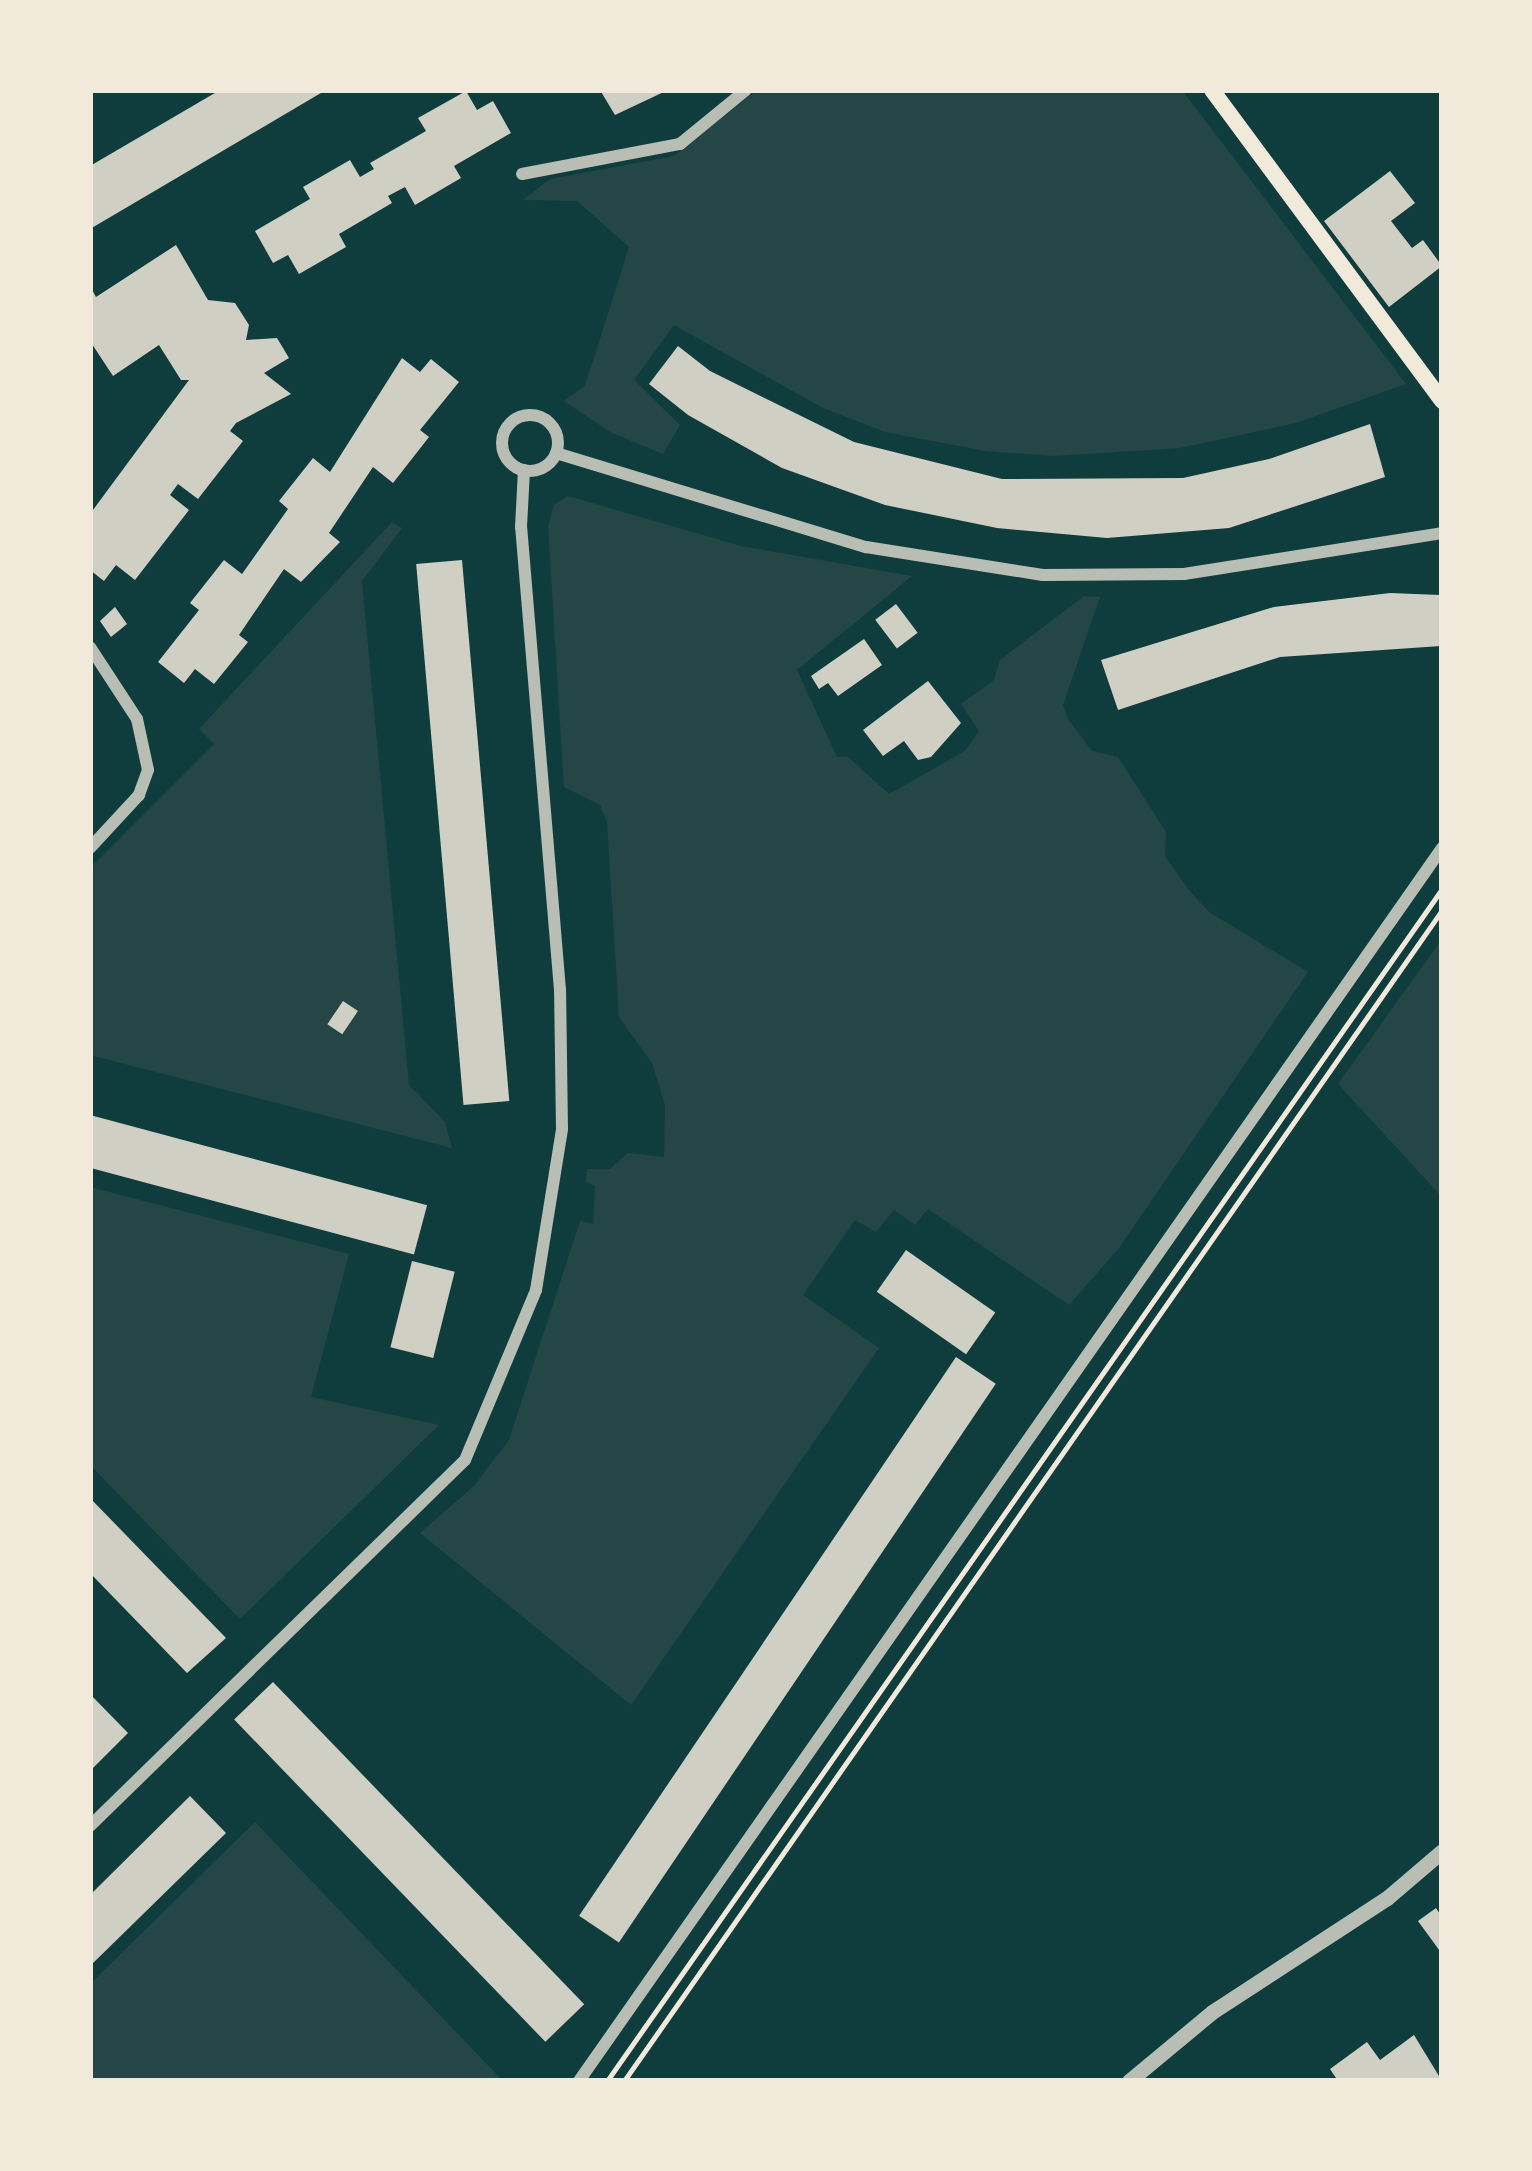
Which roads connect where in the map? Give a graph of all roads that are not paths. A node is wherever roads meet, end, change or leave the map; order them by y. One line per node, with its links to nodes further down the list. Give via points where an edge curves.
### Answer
1 (746, 90): 3 (street, via 680,144)
2 (1212, 90): 4 (main road)
3 (522, 174)
4 (1442, 401)
5 (556, 453): 6 (street, via 543,467); 6 (street, via 551,424 534,415 515,419 502,448); 7 (street, via 866,547 1043,575 1184,574)
6 (524, 470): 11 (street, via 521,527 560,990 562,1130 536,1290 465,1460)
7 (1442, 533)
8 (90, 646): 9 (street, via 137,719 148,770 140,795)
9 (90, 848)
10 (1442, 848): 13 (street)
11 (90, 1826)
12 (1442, 1851): 14 (street, via 1387,1898 1212,2012)
13 (579, 2081)
14 (1129, 2081)

